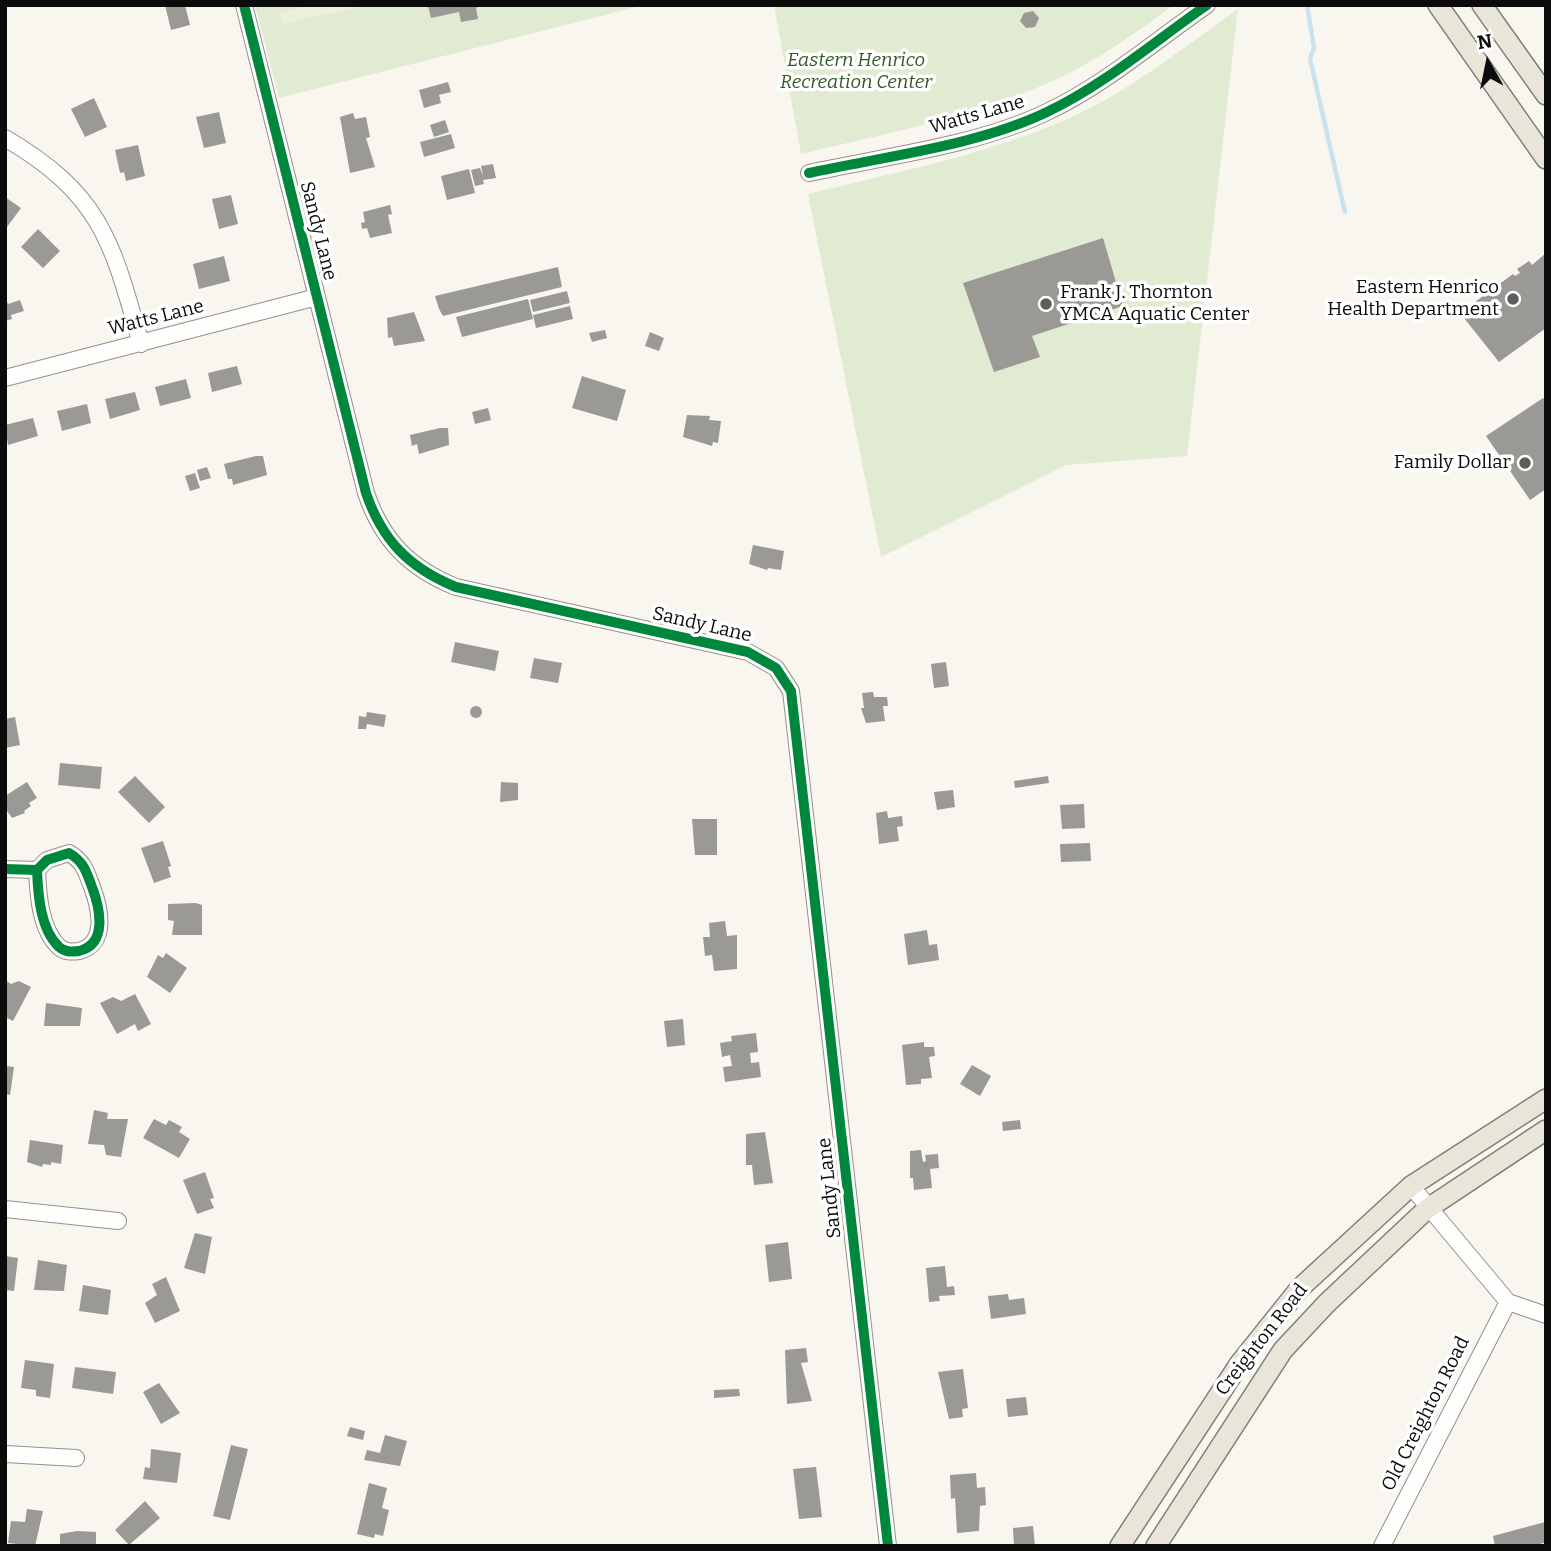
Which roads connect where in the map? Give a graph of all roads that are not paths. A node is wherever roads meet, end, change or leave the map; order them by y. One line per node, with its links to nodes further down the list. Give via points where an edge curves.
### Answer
1 (244, 5): 9 (street, Sandy Lane)
2 (1207, 5): 8 (street, Watts Lane, via 1047,112 991,133)
3 (1437, 5): 7 (main road)
4 (1482, 5): 5 (main road)
5 (1546, 95)
6 (5, 138): 10 (street, via 54,169 89,206 111,245)
7 (1546, 159)
8 (809, 173)
9 (317, 297): 10 (street, Watts Lane); 24 (street, Sandy Lane, via 366,493 382,531 400,554 439,580 480,594 748,652 776,668 792,691)
10 (141, 344): 11 (street, Watts Lane)
11 (5, 378)
12 (5, 869): 13 (street)
13 (37, 870): 13 (street, via 58,855 69,853 82,861 99,918 93,944 68,952 59,947 44,918)
14 (1546, 1099): 16 (main road, Creighton Road)
15 (1546, 1130): 18 (main road, Creighton Road)
16 (1411, 1186): 18 (street); 25 (main road, Creighton Road, via 1300,1288 1240,1363)
17 (5, 1209): 19 (street)
18 (1427, 1209): 20 (street); 26 (main road, Creighton Road, via 1283,1350)
19 (118, 1221)
20 (1508, 1302): 21 (street); 27 (street, Old Creighton Road)
21 (1546, 1315)
22 (5, 1454): 23 (street)
23 (76, 1458)
24 (888, 1546)
25 (1120, 1546)
26 (1156, 1546)
27 (1382, 1546)

